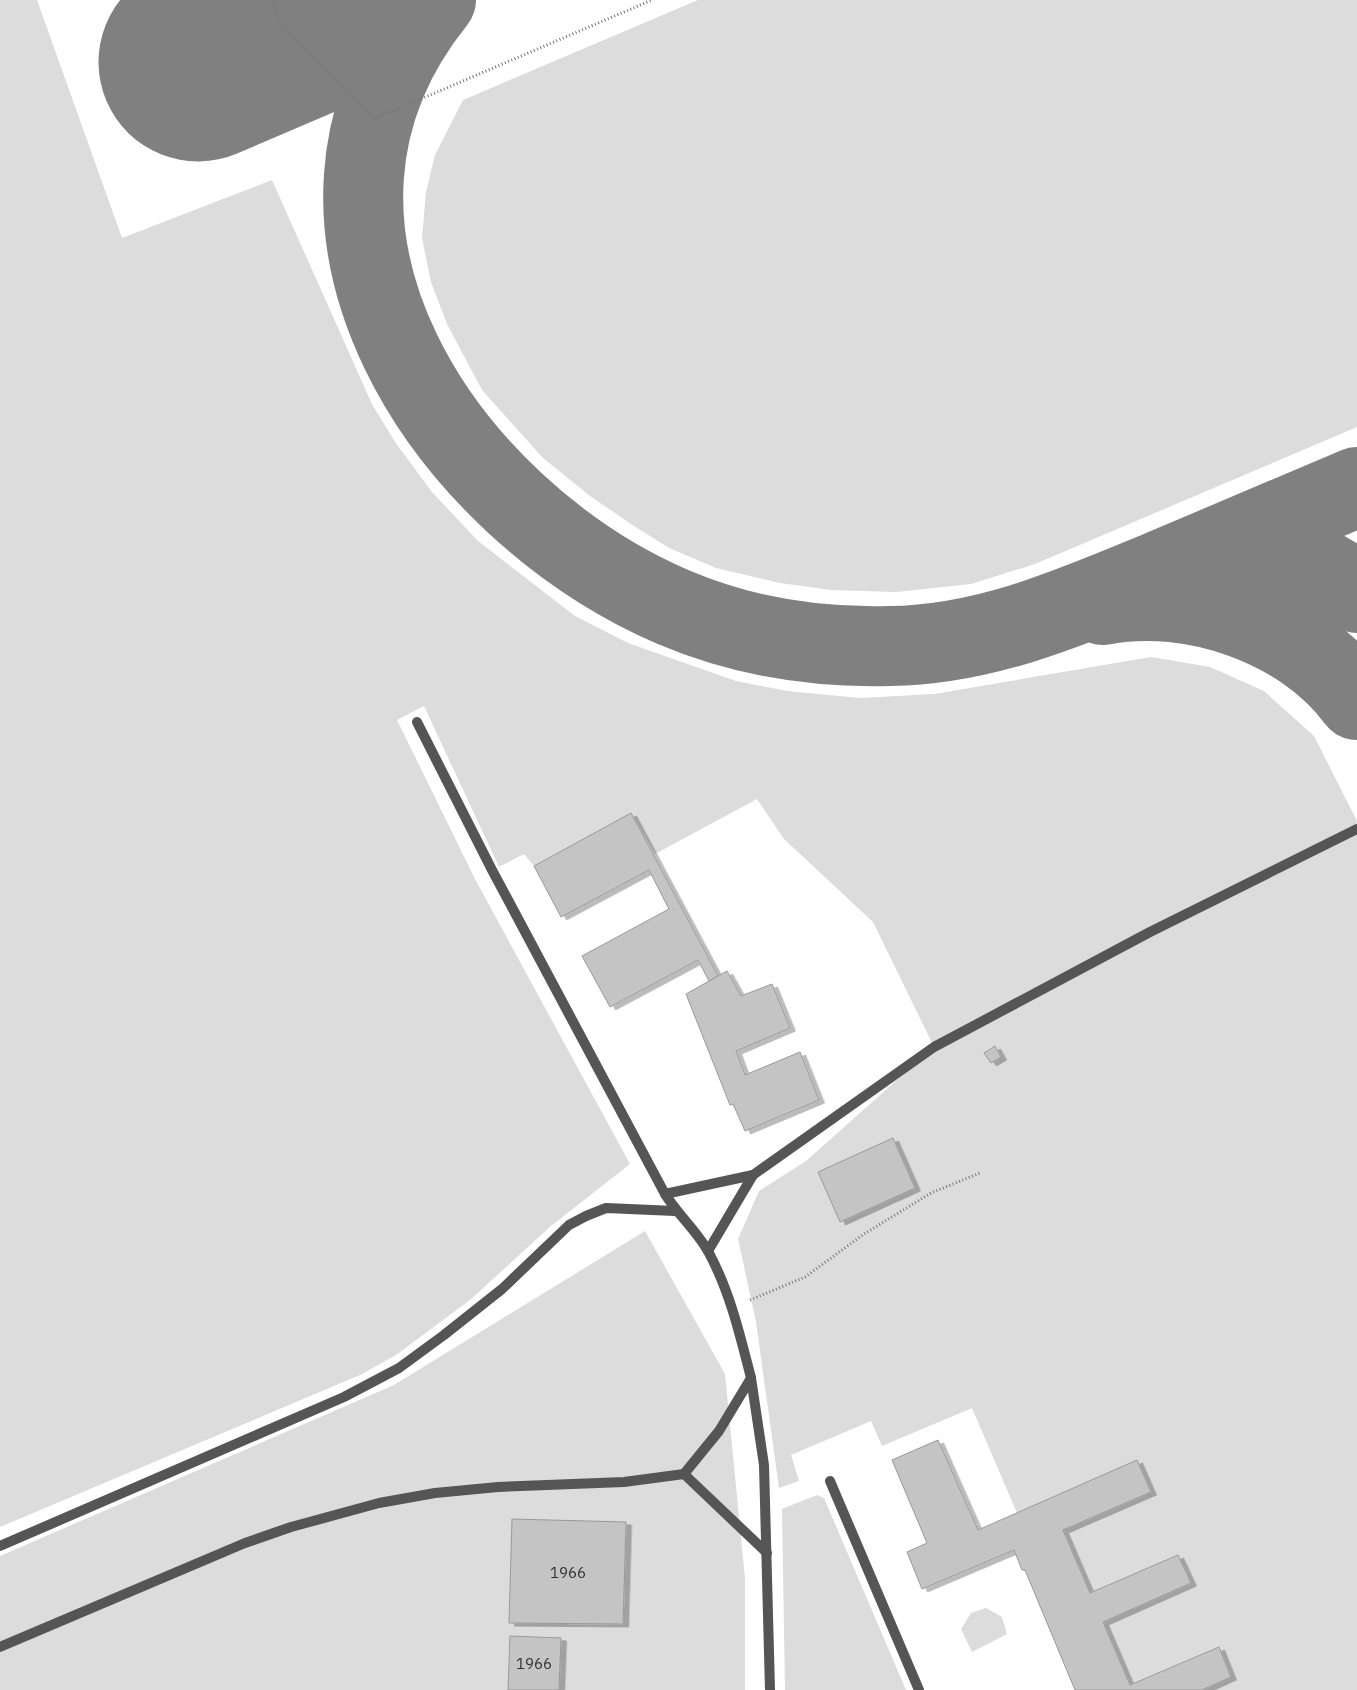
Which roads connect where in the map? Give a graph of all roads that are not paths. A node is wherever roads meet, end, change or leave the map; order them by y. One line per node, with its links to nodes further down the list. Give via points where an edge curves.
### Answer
1 (417, 722): 4 (lane)
2 (1357, 829): 3 (lane, via 1150,932 934,1047)
3 (753, 1175): 4 (lane); 6 (lane)
4 (665, 1194): 5 (lane)
5 (675, 1211): 6 (lane); 10 (lane, via 606,1208 586,1216 569,1225 502,1289 399,1368 344,1397)
6 (708, 1251): 7 (lane, via 733,1307)
7 (751, 1378): 8 (lane, via 719,1431); 11 (lane, via 764,1465)
8 (684, 1474): 11 (lane); 12 (lane, via 624,1482 498,1487 378,1503 245,1543)
9 (830, 1481): 14 (lane)
10 (0, 1546)
11 (767, 1553): 13 (lane)
12 (0, 1647)
13 (770, 1690)
14 (919, 1690)

